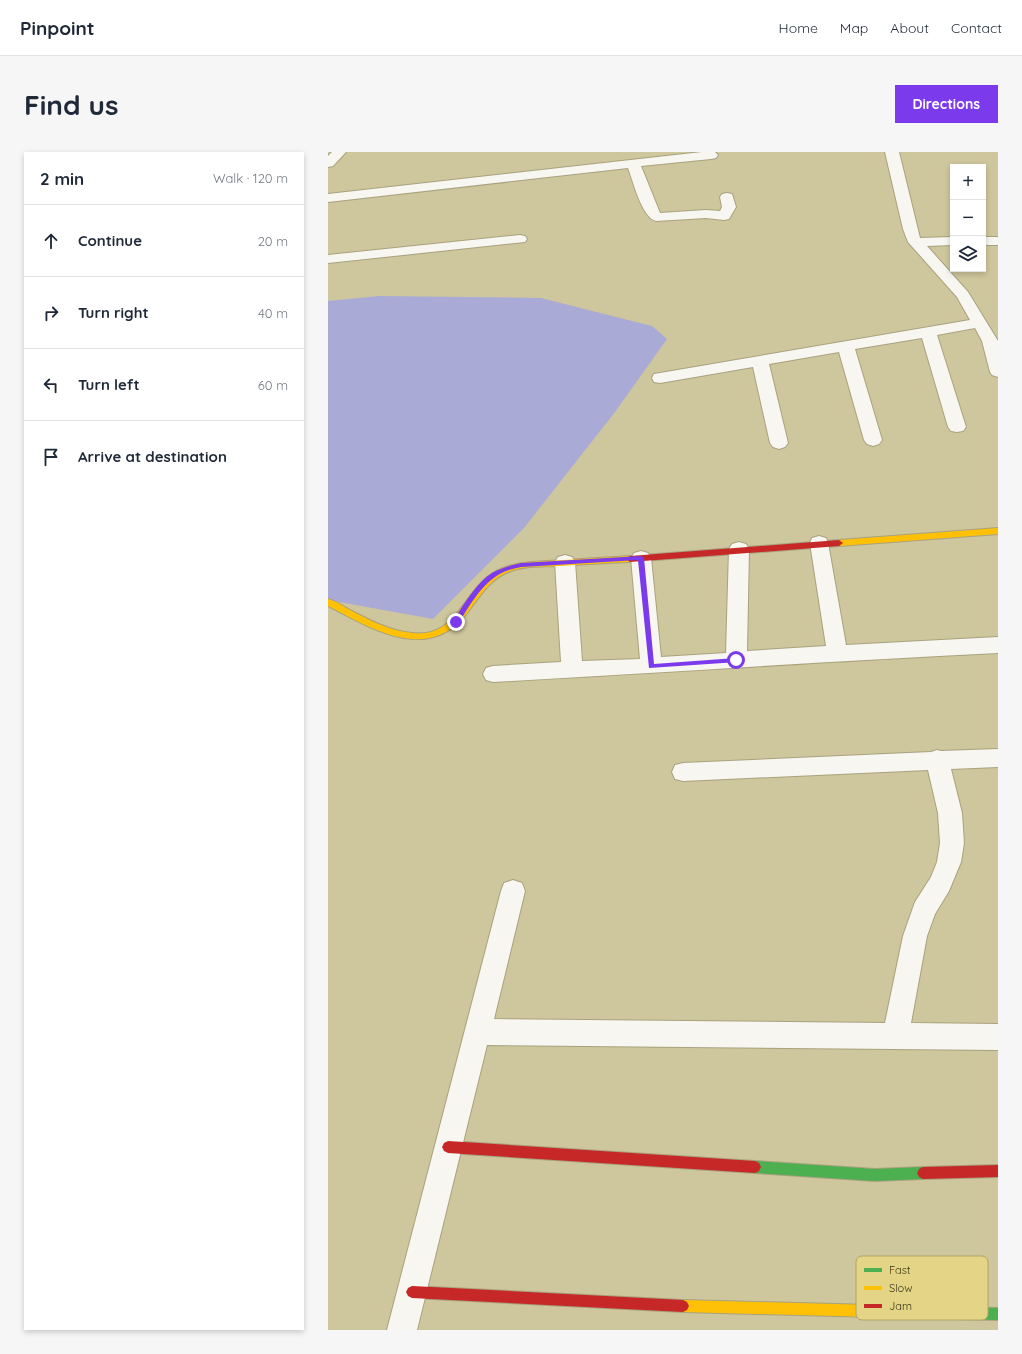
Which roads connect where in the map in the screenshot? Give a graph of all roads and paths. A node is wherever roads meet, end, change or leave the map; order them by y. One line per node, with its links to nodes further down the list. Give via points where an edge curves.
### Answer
1 (339, 152): 4 (street)
2 (892, 152): 12 (street)
3 (711, 155): 5 (street)
4 (328, 163)
5 (633, 163): 6 (street, via 652,214 656,217 706,214 724,216 729,207); 7 (street)
6 (727, 197)
7 (328, 198)
8 (520, 239): 13 (street)
9 (950, 241): 12 (street)
10 (986, 241): 11 (street)
11 (998, 241)
12 (915, 242): 14 (street, via 956,286)
13 (328, 259)
14 (980, 323): 15 (street); 16 (street)
15 (928, 332): 17 (street); 21 (street)
16 (994, 341): 19 (street)
17 (846, 347): 18 (street); 22 (street)
18 (760, 362): 20 (street); 23 (street)
19 (998, 372)
20 (660, 378)
21 (957, 427)
22 (873, 440)
23 (779, 443)
24 (998, 531): 25 (street)
25 (819, 543): 26 (street); 31 (street)
26 (739, 549): 27 (street); 32 (street)
27 (641, 558): 28 (street); 33 (street)
28 (565, 562): 29 (street, via 521,565 507,568 492,576 479,589 456,622 442,632 424,638 403,636 380,628); 34 (street)
29 (328, 602)
30 (998, 645): 31 (street)
31 (837, 653): 32 (street)
32 (736, 660): 33 (street)
33 (651, 666): 34 (street)
34 (572, 670): 35 (street)
35 (493, 674)
36 (998, 758): 37 (street)
37 (937, 759): 38 (street); 41 (street, via 950,813 952,843 949,862 924,910 915,936)
38 (683, 772)
39 (513, 891): 40 (street)
40 (477, 1032): 41 (street); 43 (street)
41 (894, 1036): 42 (street)
42 (998, 1037)
43 (448, 1147): 44 (street, via 875,1175); 45 (street)
44 (998, 1172)
45 (412, 1292): 46 (street, via 703,1307); 49 (street)
46 (856, 1311)
47 (988, 1314): 48 (street)
48 (998, 1314)
49 (402, 1330)

